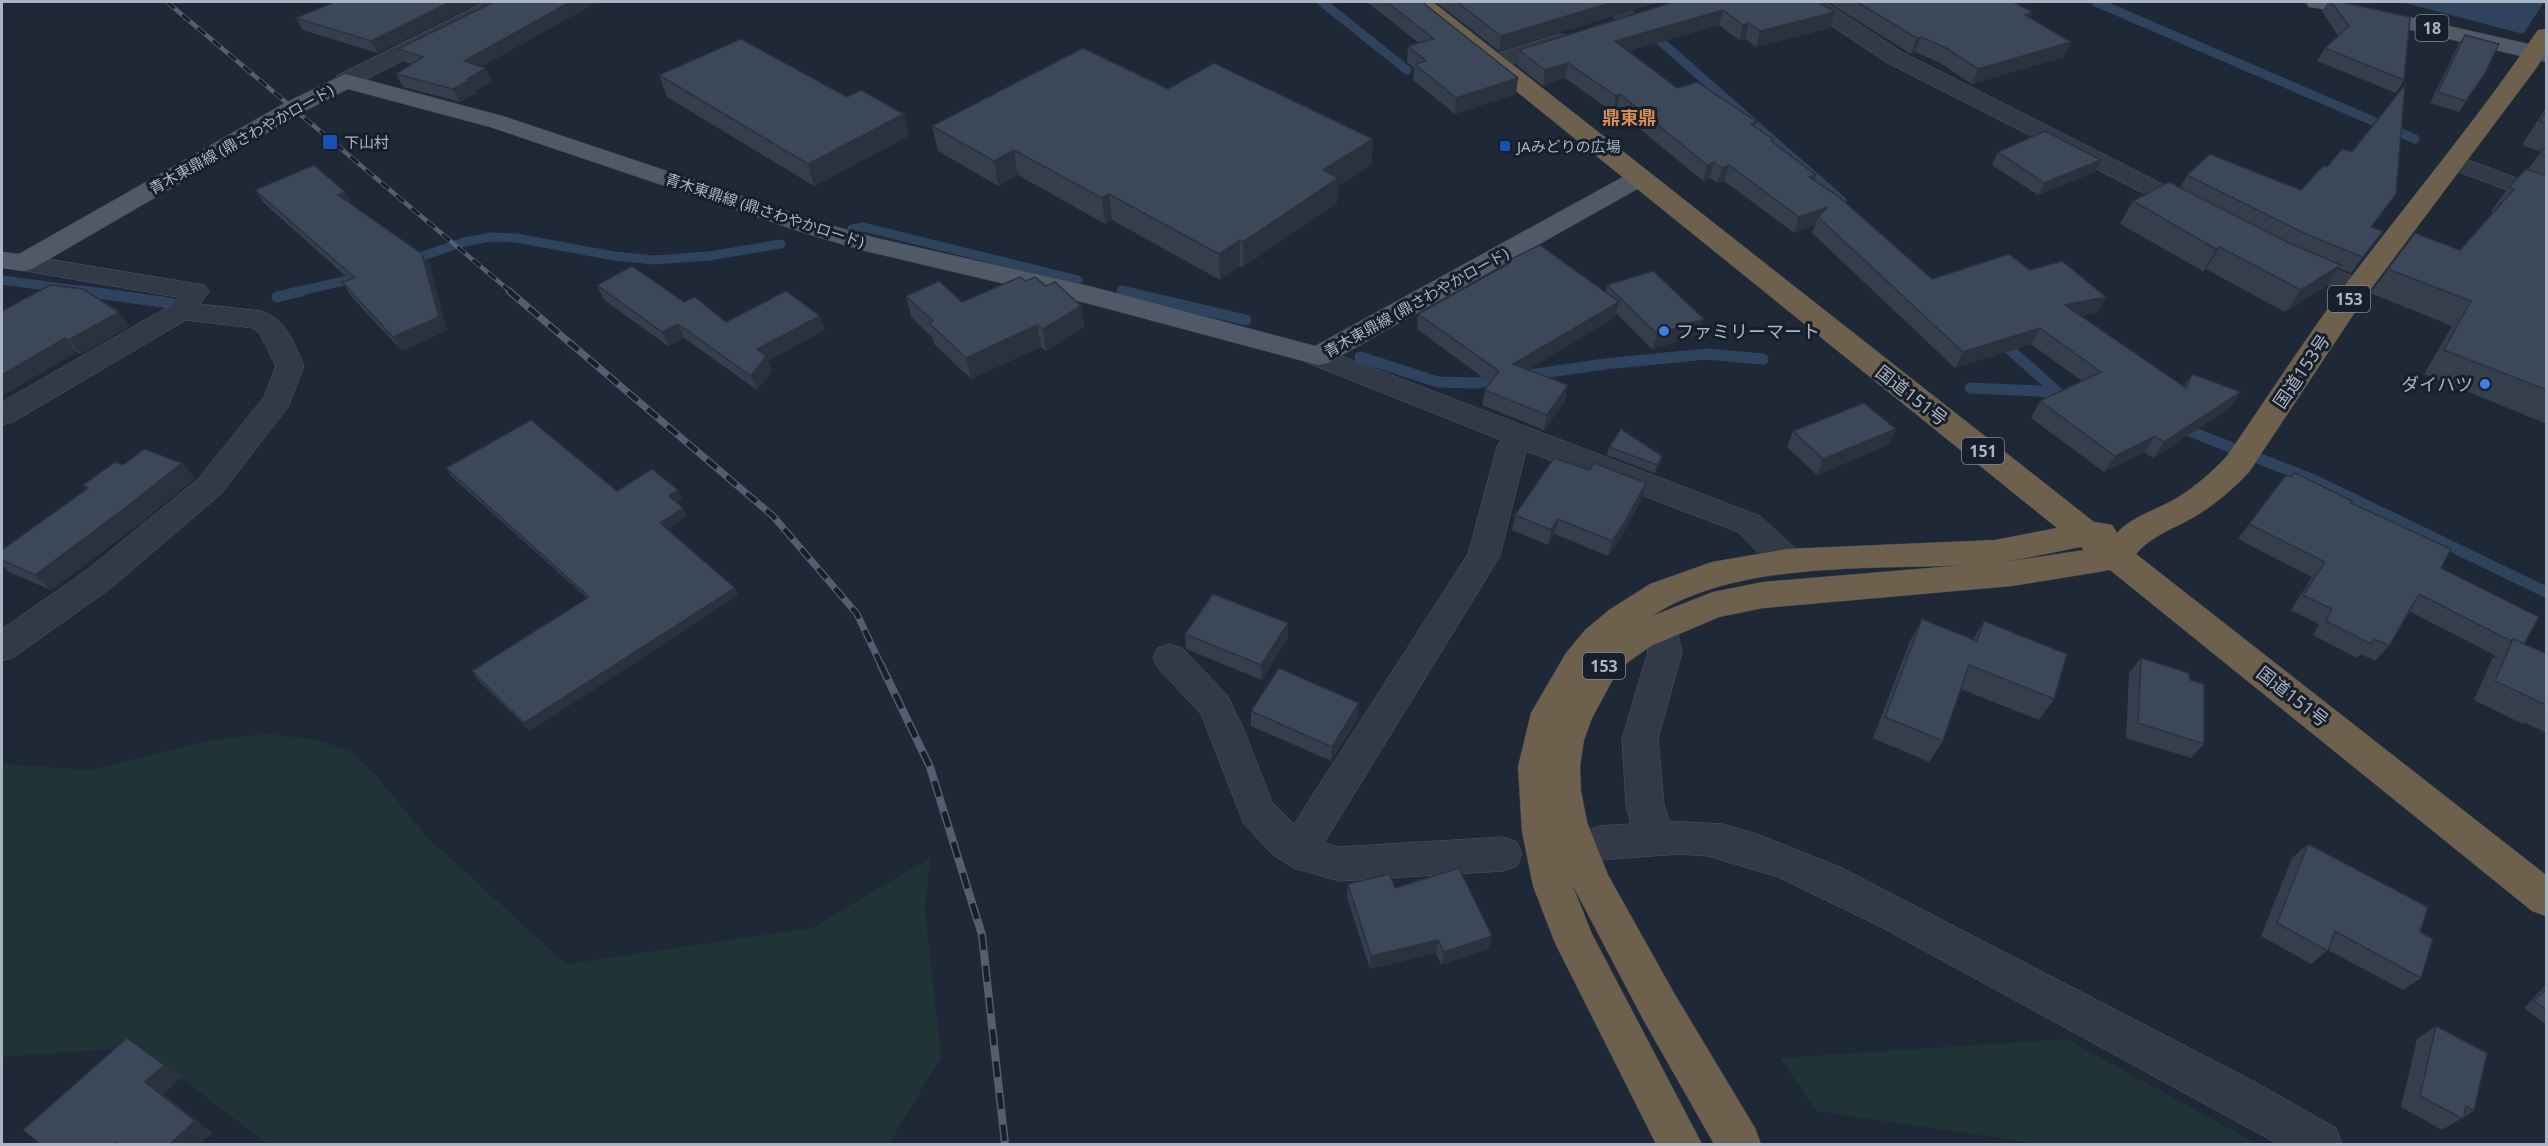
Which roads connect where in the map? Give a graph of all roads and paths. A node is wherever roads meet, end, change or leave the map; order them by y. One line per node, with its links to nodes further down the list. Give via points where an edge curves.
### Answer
1 (500, 2): 12 (street)
2 (1420, 2): 11 (highway, 国道151号 / 151)
3 (1611, 2): 7 (street)
4 (1811, 2): 16 (street, via 1894,57)
5 (2317, 2): 10 (main road, 18)
6 (1652, 12): 7 (street)
7 (1629, 19): 8 (street)
8 (1607, 27)
9 (1585, 34): 11 (street)
10 (2543, 46): 13 (highway, 国道153号 / 153)
11 (1495, 62): 14 (highway, 国道151号 / 151)
12 (345, 81): 18 (main road, 青木東鼎線 (鼎さわやかロード)); 21 (main road, 青木東鼎線 (鼎さわやかロード), via 498,122 870,244 1093,296)
13 (2455, 162): 15 (street); 19 (highway, 国道153号 / 153)
14 (1639, 178): 21 (main road, 青木東鼎線 (鼎さわやかロード)); 24 (highway, 国道151号 / 151)
15 (2547, 198)
16 (2215, 221)
17 (2276, 253): 19 (street)
18 (12, 261): 20 (street, via 195,291)
19 (2357, 288): 25 (highway, 国道153号 / 153, via 2247,451 2218,485)
20 (181, 312): 22 (street); 28 (street, via 261,320 272,329 291,366 278,400 210,486 176,517 99,579)
21 (1318, 356): 23 (street)
22 (2, 415)
23 (1521, 437): 26 (street, via 1749,524); 32 (street, via 1512,447 1484,556)
24 (2087, 534): 25 (highway, 国道153号 / 153); 26 (highway, 153, via 1995,552)
25 (2126, 545): 27 (highway, 153, via 2012,574 1763,595 1713,605); 34 (highway, 国道151号)
26 (1787, 561): 35 (highway, 153, via 1712,574 1662,592 1621,619 1597,640 1562,687 1549,713 1536,766 1541,831 1564,915)
27 (1659, 626): 30 (street, via 1665,652 1640,739 1645,805); 36 (highway, 153, via 1616,652 1591,686 1566,740 1562,791 1568,822 1591,882)
28 (2, 647)
29 (1170, 658): 32 (street, via 1214,705 1257,812 1287,843)
30 (1655, 840): 31 (street); 37 (street, via 1720,841 1780,860 2160,1053)
31 (1600, 843)
32 (1299, 849): 33 (street, via 1308,856 1339,864)
33 (1503, 854)
34 (2547, 898)
35 (1680, 1144)
36 (1739, 1144)
37 (2320, 1144)

